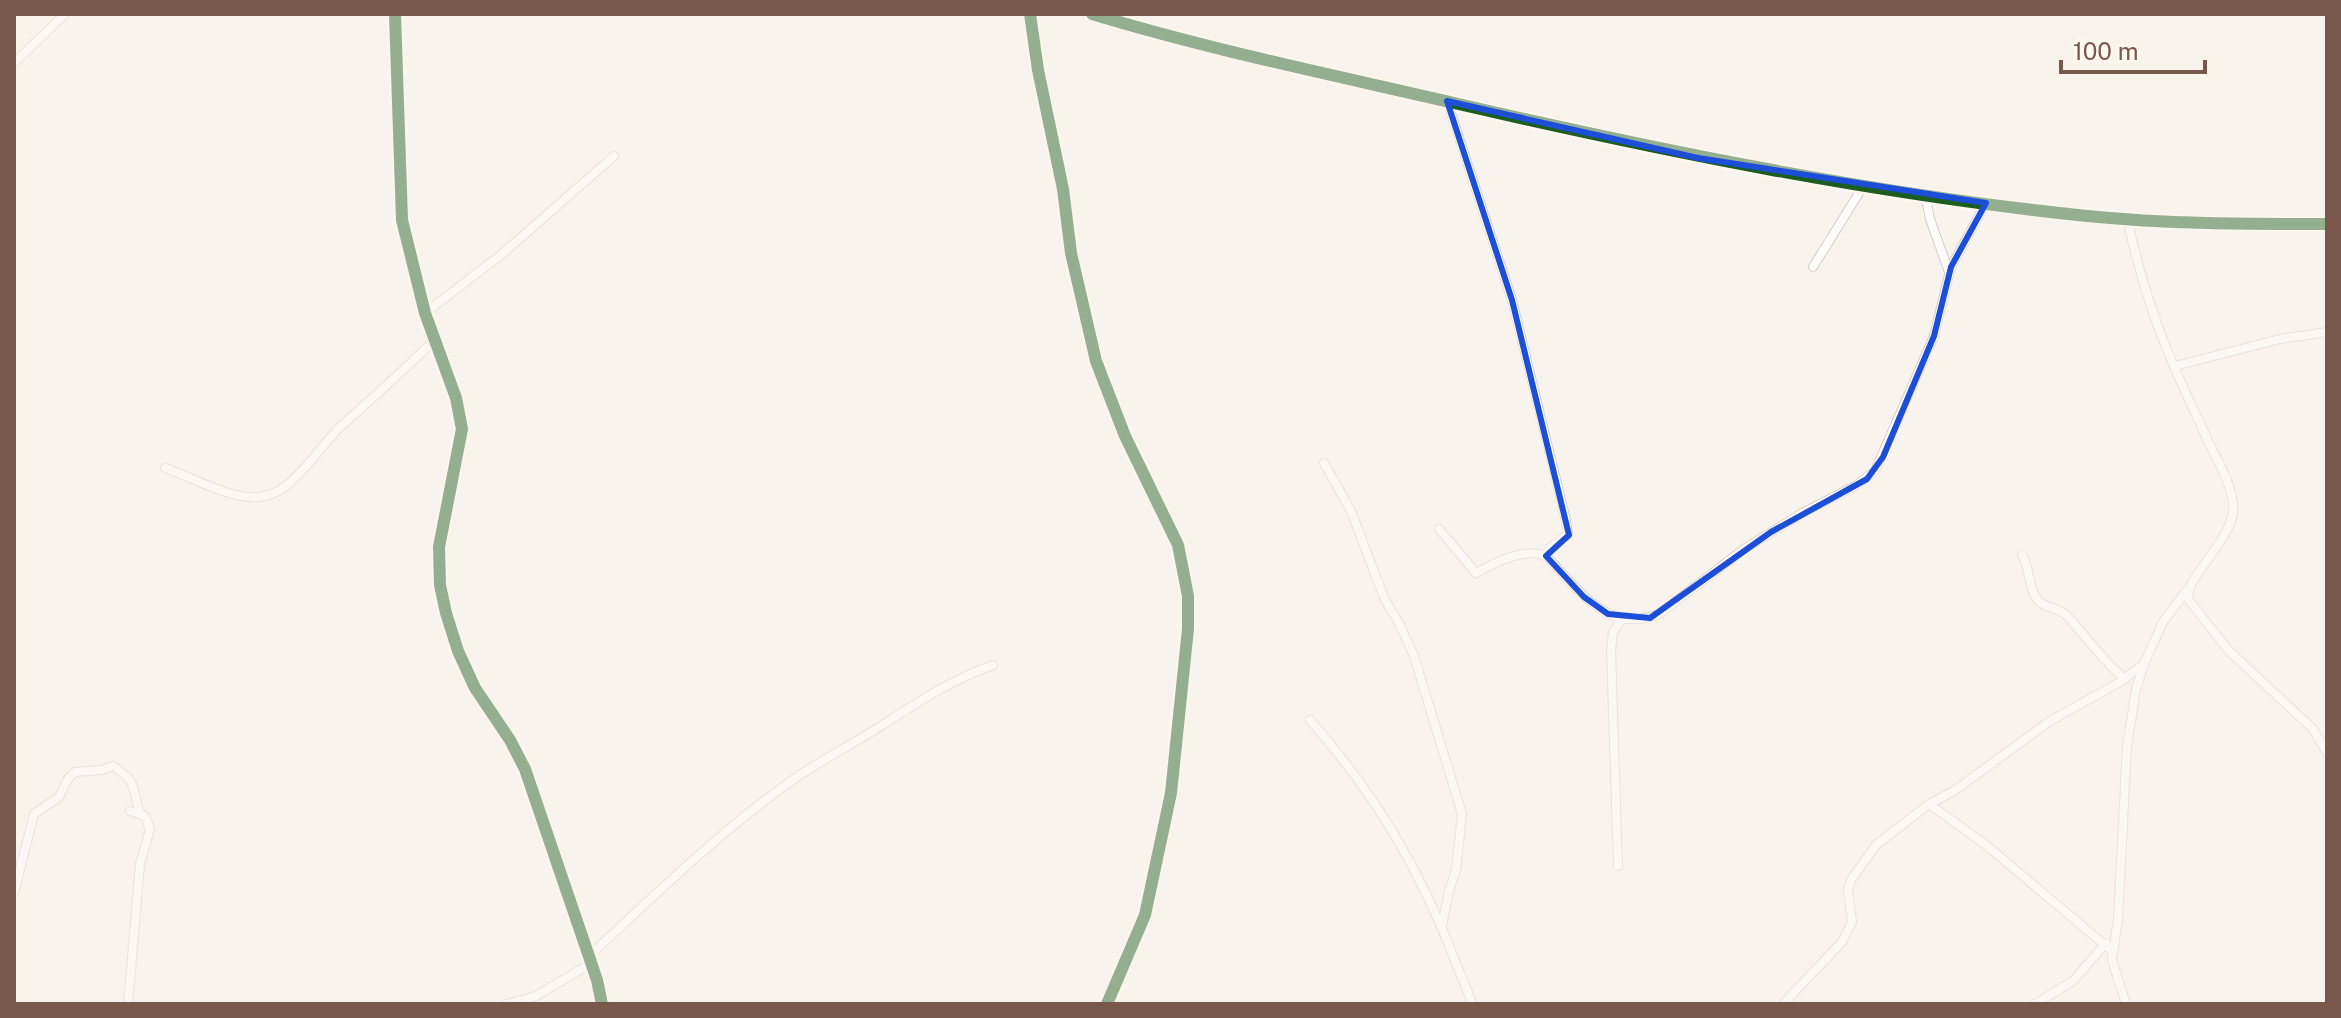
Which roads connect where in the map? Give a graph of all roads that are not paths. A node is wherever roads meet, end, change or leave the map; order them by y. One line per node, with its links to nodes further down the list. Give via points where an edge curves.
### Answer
1 (65, 14): 5 (street)
2 (395, 14): 15 (street, via 402,220)
3 (1030, 14): 42 (street, via 1071,253 1096,361 1125,436 1175,536 1188,596 1171,793 1145,915)
4 (1092, 14): 6 (street, via 1194,44)
5 (14, 63)
6 (1447, 101): 8 (street, via 1698,158); 23 (street, via 1512,300 1566,520 1568,534)
7 (614, 156): 15 (street)
8 (1864, 185): 9 (street); 13 (street)
9 (1925, 194): 10 (street); 14 (street)
10 (1986, 203): 11 (street); 14 (street)
11 (2127, 218): 12 (street); 18 (street, via 2147,297)
12 (2327, 224)
13 (1813, 267)
14 (1949, 273): 26 (street, via 1934,336 1875,471 1744,549 1658,615)
15 (425, 313): 17 (street)
16 (2327, 332): 18 (street)
17 (434, 340): 20 (street, via 301,472 270,495 235,494); 38 (street, via 462,429 439,547 446,613 475,688 525,769)
18 (2175, 366): 24 (street, via 2226,476 2234,512)
19 (1324, 463): 36 (street, via 1351,511 1385,600 1414,656 1462,814 1456,870)
20 (165, 468)
21 (1439, 529): 23 (street, via 1476,573 1535,552)
22 (2022, 555): 30 (street, via 2036,598 2063,612)
23 (1546, 556): 25 (street)
24 (2187, 591): 28 (street, via 2163,622); 32 (street, via 2189,602 2229,651 2313,729)
25 (1608, 614): 26 (street); 27 (street)
26 (1622, 619): 27 (street)
27 (1613, 632): 34 (street)
28 (2144, 664): 30 (street); 37 (street, via 2127,746 2118,920)
29 (993, 665): 38 (street, via 922,698 786,785 737,822)
30 (2125, 679): 33 (street, via 2050,721)
31 (1310, 720): 36 (street, via 1365,788)
32 (2327, 753)
33 (1929, 804): 37 (street); 44 (street, via 1876,845 1862,863 1848,889 1848,932)
34 (1618, 866)
35 (14, 893): 39 (street, via 34,814 59,797 75,772 113,766 133,781 135,812 145,816 150,829 140,864)
36 (1442, 925): 43 (street)
37 (2108, 948): 45 (street, via 2073,981); 46 (street)
38 (590, 961): 40 (street, via 536,996); 41 (street)
39 (128, 1004)
40 (507, 1004)
41 (602, 1004)
42 (1107, 1004)
43 (1472, 1004)
44 (1783, 1004)
45 (2035, 1004)
46 (2126, 1004)

